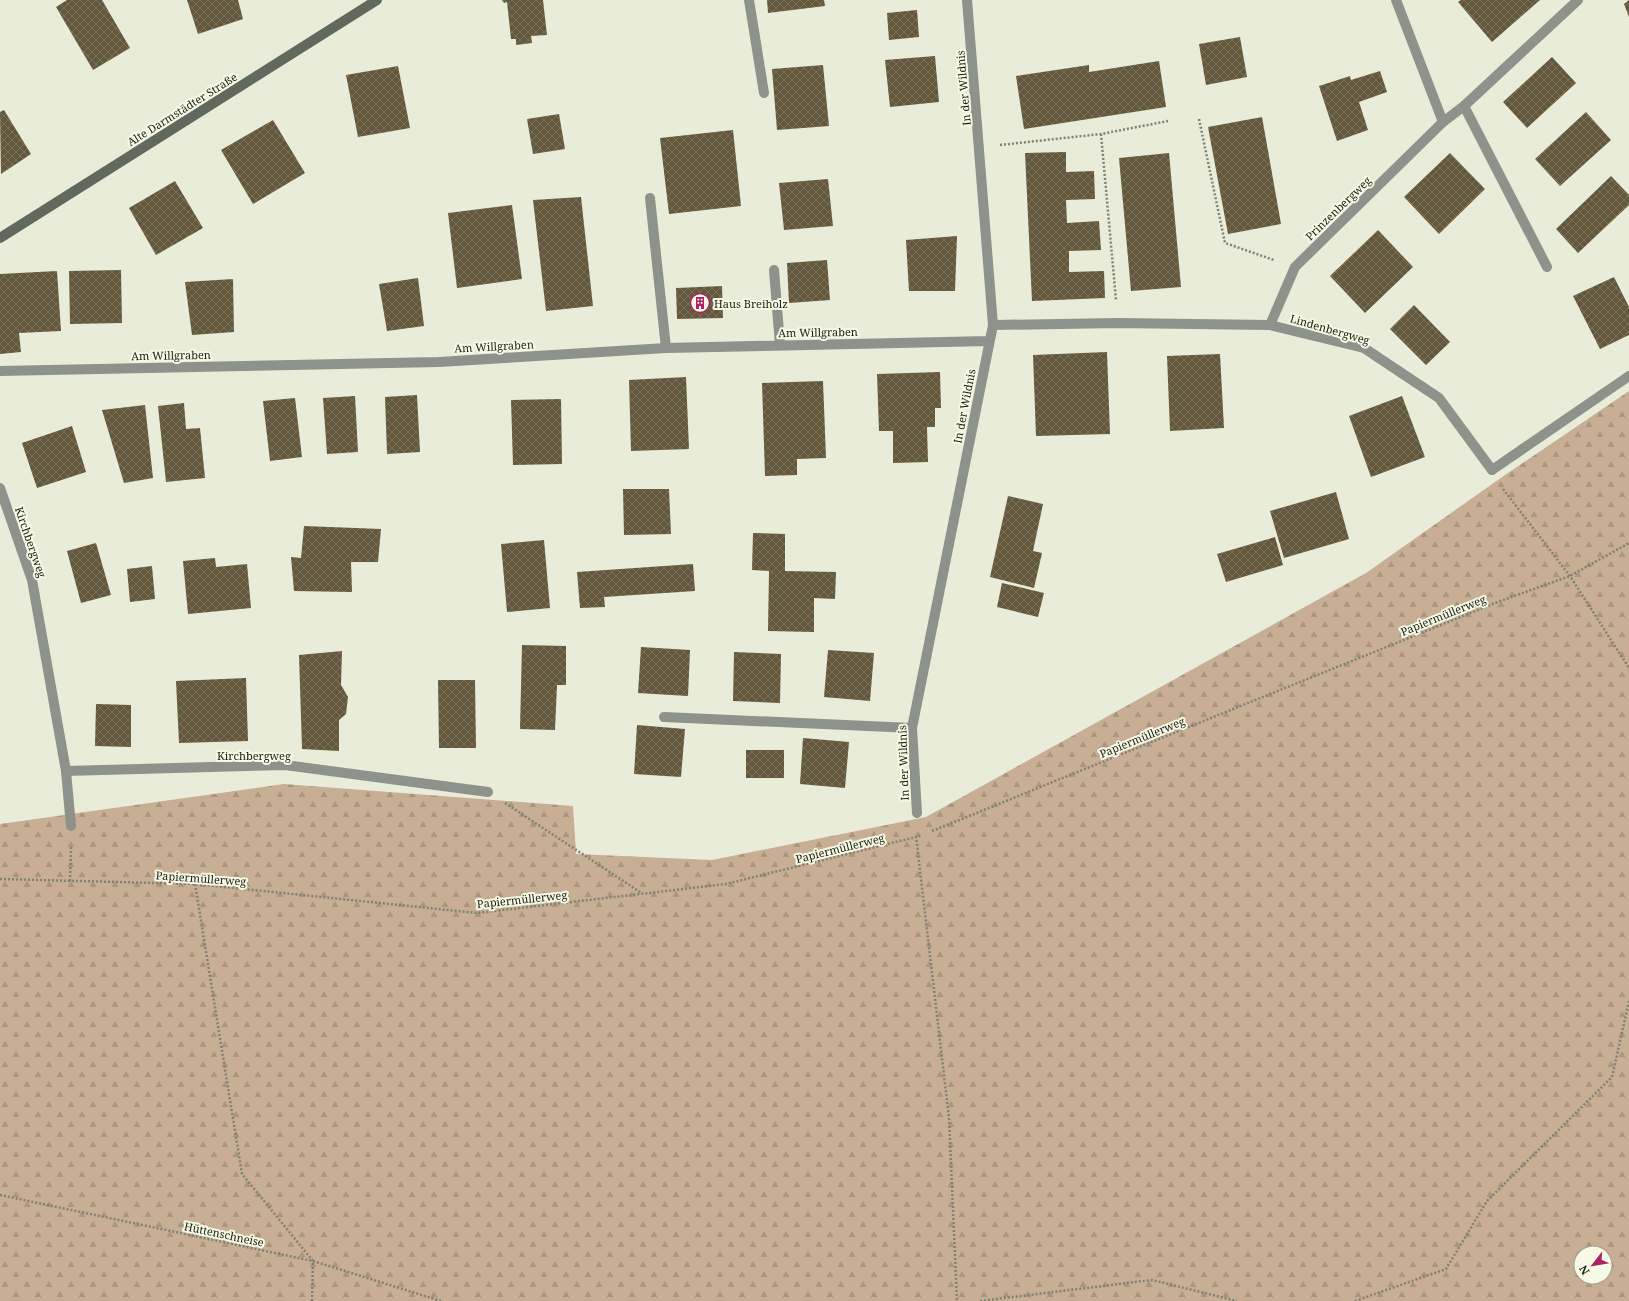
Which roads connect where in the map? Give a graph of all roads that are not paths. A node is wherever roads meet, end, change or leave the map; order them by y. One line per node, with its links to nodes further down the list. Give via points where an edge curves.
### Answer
1 (377, 0): 10 (street, Alte Darmstädter Straße)
2 (749, 0): 6 (street)
3 (968, 0): 13 (street, In der Wildnis)
4 (1396, 0): 8 (street)
5 (1578, 0): 7 (street, Prinzenbergweg)
6 (764, 93)
7 (1464, 106): 8 (street, Prinzenbergweg); 11 (street)
8 (1443, 122): 14 (street, Prinzenbergweg, via 1295,267)
9 (650, 198): 17 (street)
10 (0, 238)
11 (1547, 267)
12 (774, 270): 16 (street)
13 (993, 325): 14 (street, Lindenbergweg); 15 (street, In der Wildnis)
14 (1270, 325): 19 (street, Lindenbergweg, via 1364,348 1439,398 1492,470)
15 (989, 341): 16 (street, Am Willgraben); 22 (street, In der Wildnis)
16 (780, 345): 17 (street, Am Willgraben)
17 (666, 348): 18 (street, Am Willgraben, via 439,362)
18 (0, 371)
19 (1629, 376)
20 (0, 488): 23 (street, Kirchbergweg, via 32,580)
21 (664, 717): 22 (street)
22 (912, 728): 25 (street, In der Wildnis)
23 (66, 771): 24 (street, Kirchbergweg, via 285,766); 26 (street, Kirchbergweg)
24 (488, 792)
25 (917, 813)
26 (71, 826)

